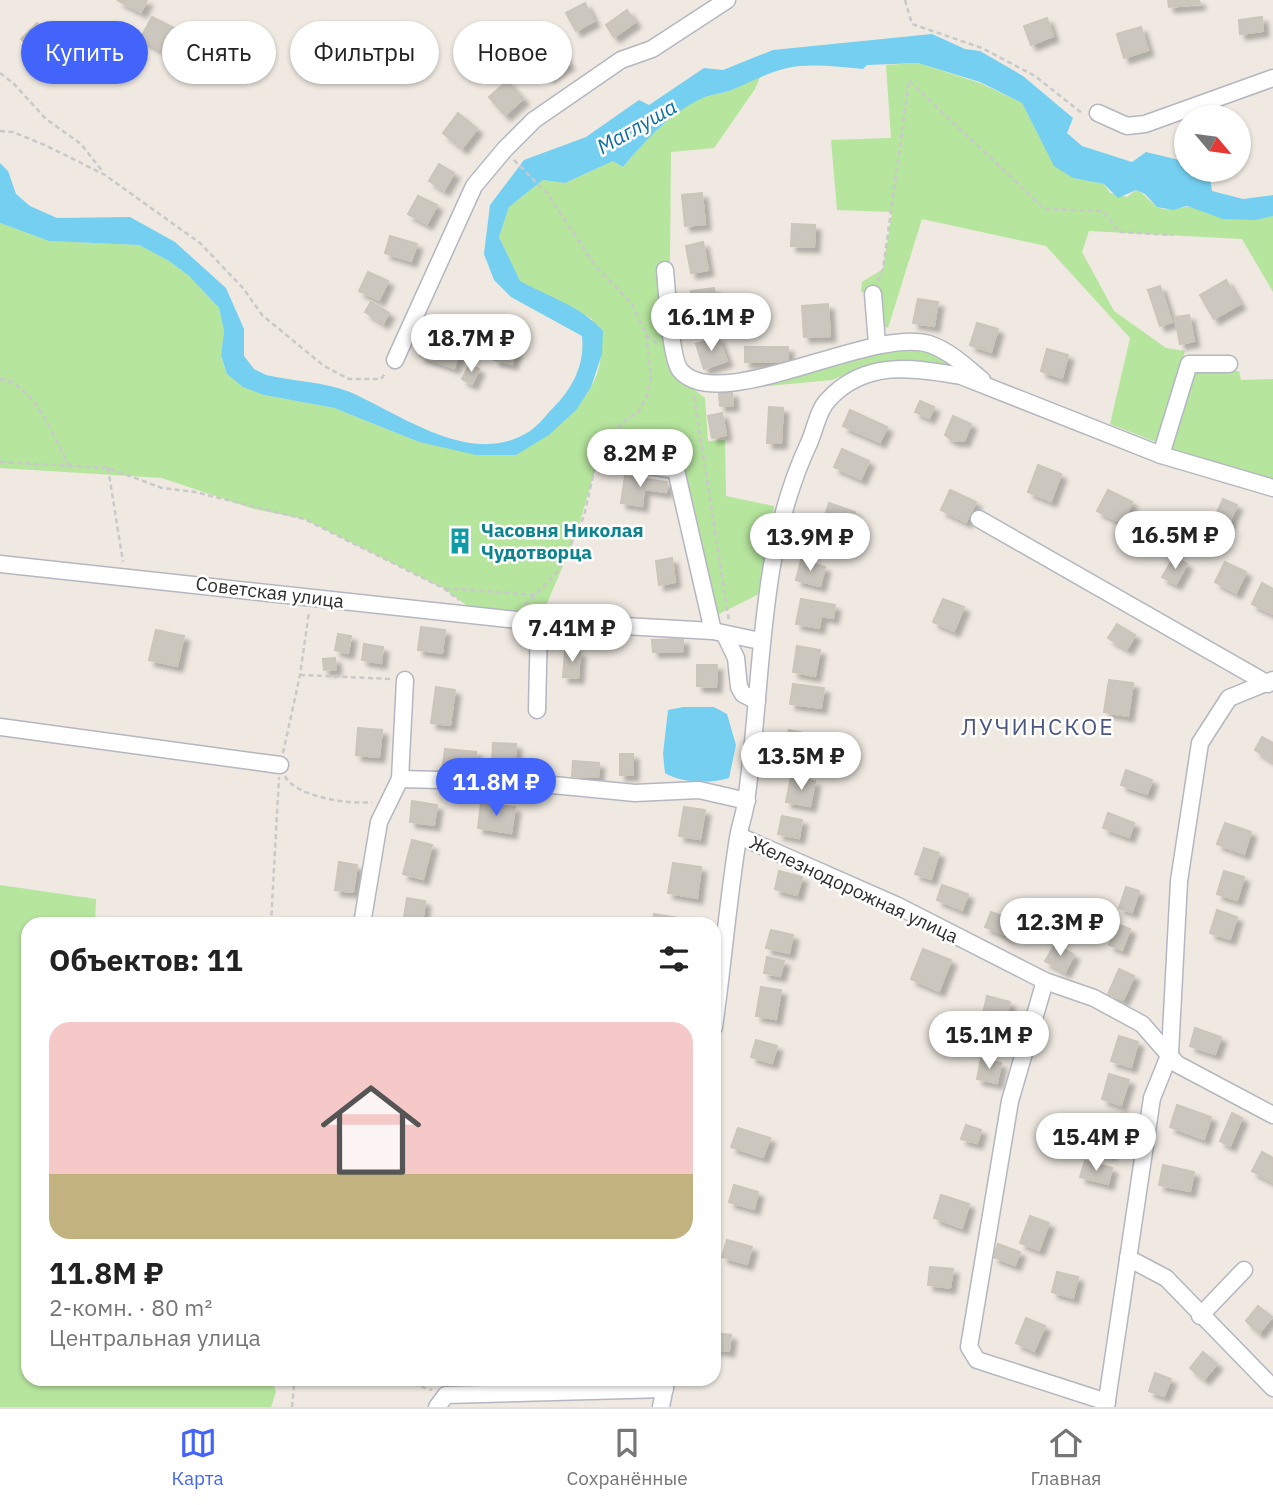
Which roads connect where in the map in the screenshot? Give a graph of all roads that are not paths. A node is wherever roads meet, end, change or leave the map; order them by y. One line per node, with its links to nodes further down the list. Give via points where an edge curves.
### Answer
1 (727, 0): 7 (street, via 652,50 621,61 534,120 505,149 474,186)
2 (1273, 78): 3 (street, via 1145,124 1127,126)
3 (1098, 113)
4 (665, 270): 6 (street, via 677,364 691,379 714,384 760,378)
5 (873, 294): 6 (street)
6 (877, 344): 9 (street, via 927,343 950,353)
7 (395, 360)
8 (1229, 364): 10 (street, via 1189,364)
9 (992, 388): 10 (street); 17 (street, via 961,376 896,367 858,376 826,401 795,469 780,517)
10 (1161, 455): 12 (street)
11 (622, 462): 16 (street, via 676,470)
12 (1273, 488)
13 (979, 519): 19 (street)
14 (0, 564): 15 (street, Советская улица)
15 (539, 622): 16 (street, Советская улица); 21 (street)
16 (723, 634): 17 (street, Советская улица); 20 (street, via 736,658 739,687)
17 (760, 641): 20 (street)
18 (405, 680): 24 (street)
19 (1271, 682): 30 (street, via 1229,698 1200,743 1179,881)
20 (757, 701): 25 (street)
21 (537, 710)
22 (0, 727): 23 (street)
23 (280, 765)
24 (400, 779): 25 (street, via 522,782 635,793 699,790); 27 (street, via 380,822)
25 (747, 801): 26 (street)
26 (738, 836): 28 (street); 29 (street, Железнодорожная улица, via 896,905)
27 (363, 917)
28 (721, 971)
29 (1045, 981): 30 (street, Железнодорожная улица, via 1094,998 1142,1024); 39 (street, via 1010,1101 969,1347 977,1360)
30 (1170, 1054): 31 (street, Железнодорожная улица, via 1177,1064); 32 (street, via 1152,1098)
31 (1273, 1115)
32 (1128, 1258): 34 (street, via 1166,1278); 39 (street)
33 (1244, 1270): 34 (street)
34 (1200, 1316): 37 (street)
35 (640, 1386): 38 (street)
36 (666, 1386): 40 (street)
37 (1273, 1388)
38 (442, 1401)
39 (1107, 1404)
40 (661, 1407)

